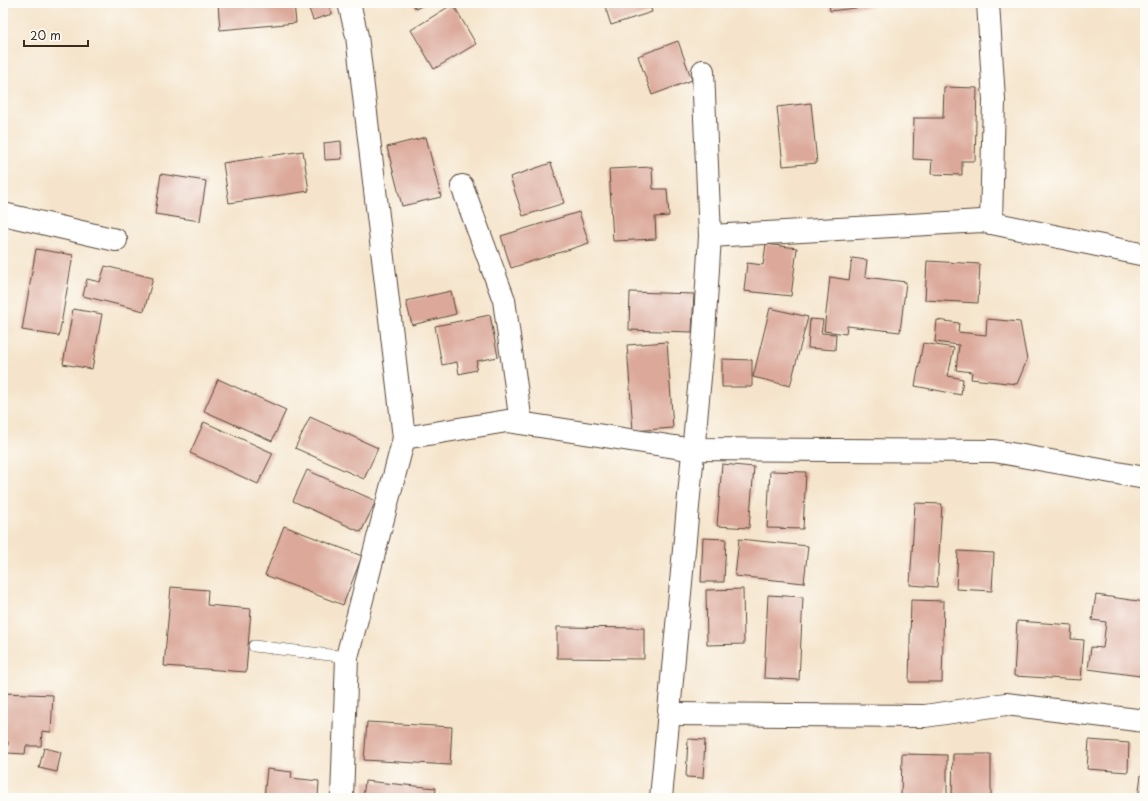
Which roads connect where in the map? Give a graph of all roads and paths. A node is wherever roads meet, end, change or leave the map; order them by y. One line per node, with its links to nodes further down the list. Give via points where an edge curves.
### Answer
1 (349, 3): 11 (street, via 357,36)
2 (988, 3): 6 (street, via 994,100)
3 (703, 71): 7 (street)
4 (462, 186): 10 (street, via 504,300)
5 (3, 214): 8 (street)
6 (990, 223): 7 (street, via 982,221); 9 (street)
7 (710, 236): 12 (street)
8 (116, 240)
9 (1145, 255)
10 (521, 423): 11 (street, via 507,421); 12 (street)
11 (404, 438): 15 (street)
12 (693, 449): 13 (street, via 994,451); 16 (street)
13 (1145, 478)
14 (254, 646): 15 (lane)
15 (347, 657): 18 (street)
16 (669, 714): 17 (street, via 925,716 1006,704); 19 (street)
17 (1145, 721)
18 (342, 798)
19 (661, 798)

